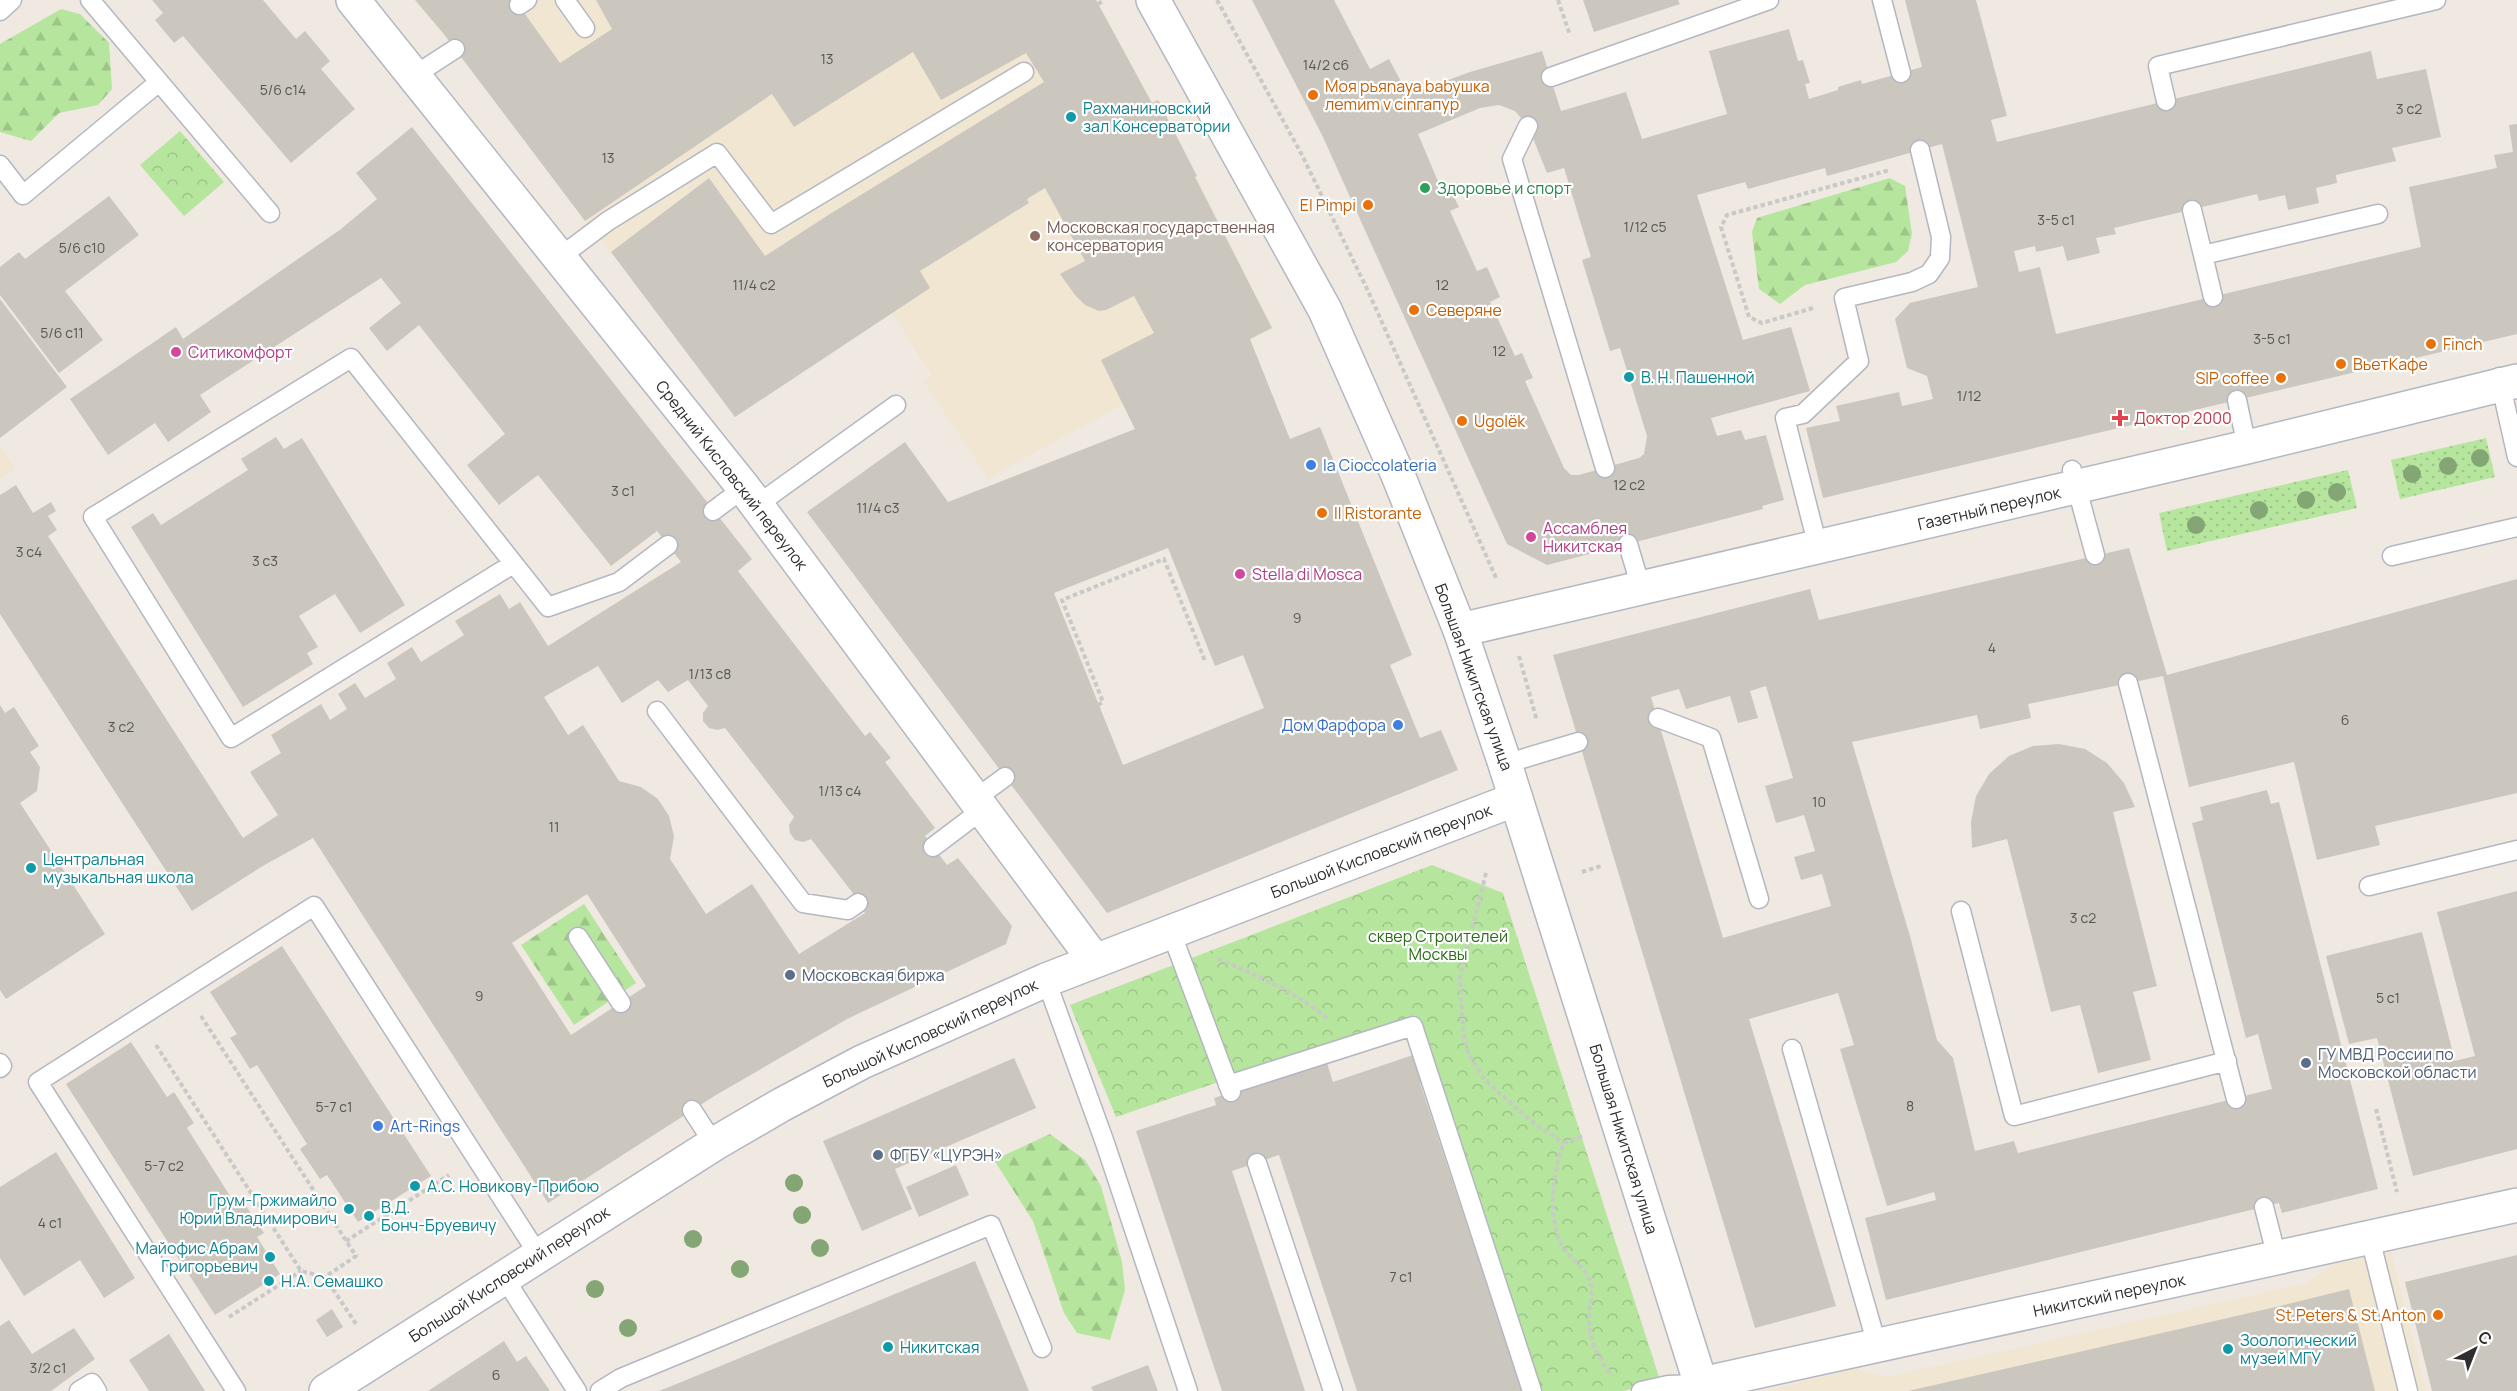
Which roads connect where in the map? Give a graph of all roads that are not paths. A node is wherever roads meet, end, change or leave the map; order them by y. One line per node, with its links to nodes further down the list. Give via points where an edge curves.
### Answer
1 (12, 0): 9 (lane)
2 (90, 0): 16 (lane)
3 (353, 0): 14 (street, Средний Кисловский переулок)
4 (565, 0): 10 (lane)
5 (1153, 0): 44 (street, Большая Никитская улица, via 1324,310 1398,475)
6 (1769, 0): 15 (lane)
7 (1882, 0): 13 (lane)
8 (2436, 0): 17 (lane, via 2158,66)
9 (0, 11)
10 (585, 28)
11 (455, 49): 14 (lane)
12 (1024, 72): 25 (lane, via 771,224 717,153 608,221)
13 (1900, 74)
14 (415, 75): 25 (street, Средний Кисловский переулок)
15 (1551, 77)
16 (159, 82): 20 (lane, via 23,195); 22 (lane)
17 (2166, 101)
18 (1528, 126): 32 (lane, via 1512,159)
19 (1921, 156): 39 (lane, via 1941,237 1940,258 1929,274 1912,282 1844,298 1859,361 1803,414 1785,418)
20 (0, 165)
21 (2192, 210): 24 (lane)
22 (270, 213)
23 (2378, 214): 24 (lane)
24 (2203, 255): 26 (lane)
25 (560, 257): 34 (street, Средний Кисловский переулок)
26 (2213, 297)
27 (2506, 379): 30 (street, Газетный переулок); 31 (lane)
28 (2237, 400): 30 (lane)
29 (896, 405): 34 (lane)
30 (2247, 447): 33 (street, Газетный переулок)
31 (2517, 457)
32 (1605, 468)
33 (2075, 479): 39 (street, Газетный переулок); 40 (lane)
34 (751, 497): 35 (lane); 52 (street, Средний Кисловский переулок)
35 (713, 511)
36 (2517, 526): 41 (lane)
37 (1628, 544): 43 (lane)
38 (668, 545): 42 (lane, via 619,582 548,607)
39 (1818, 547): 43 (street, Газетный переулок)
40 (2095, 555)
41 (2392, 556)
42 (513, 564): 42 (lane, via 351,358 93,517 231,738)
43 (1641, 588): 44 (street, Газетный переулок)
44 (1460, 630): 49 (street, Большая Никитская улица)
45 (2128, 683): 65 (lane)
46 (657, 711): 57 (lane, via 803,903 848,910)
47 (1658, 718): 56 (lane, via 1711,738)
48 (1578, 742): 49 (lane)
49 (1505, 764): 51 (street, Большая Никитская улица)
50 (1005, 777): 52 (lane)
51 (1516, 799): 59 (street, Большой Кисловский переулок); 80 (street, Большая Никитская улица)
52 (978, 805): 53 (lane); 61 (street, Средний Кисловский переулок)
53 (933, 847)
54 (2517, 850): 55 (lane)
55 (2369, 886)
56 (1759, 899)
57 (858, 903)
58 (1961, 911): 65 (lane, via 2014,1116)
59 (1171, 932): 61 (street, Большой Кисловский переулок); 89 (lane, via 1230,1089 1413,1026)
60 (578, 937): 63 (lane)
61 (1095, 961): 62 (street, Большой Кисловский переулок)
62 (1046, 980): 70 (street, Большой Кисловский переулок, via 862,1062); 87 (lane)
63 (621, 1003)
64 (1792, 1049): 78 (lane)
65 (2227, 1061): 68 (lane)
66 (0, 1063): 67 (lane)
67 (0, 1068)
68 (2236, 1099)
69 (692, 1110): 70 (lane)
70 (714, 1144): 75 (street, Большой Кисловский переулок)
71 (1257, 1163): 88 (lane)
72 (2517, 1205): 74 (street, Никитский переулок)
73 (2264, 1207): 76 (lane)
74 (2370, 1238): 76 (street, Никитский переулок); 91 (lane)
75 (538, 1254): 77 (street, Большой Кисловский переулок); 83 (lane, via 314,906 38,1082)
76 (2277, 1258): 78 (street, Никитский переулок)
77 (503, 1276): 84 (street, Большой Кисловский переулок); 85 (lane)
78 (1877, 1345): 80 (street, Никитский переулок)
79 (1042, 1348): 86 (lane, via 991,1225 621,1378)
80 (1702, 1388): 90 (lane, via 1668,1385)
81 (79, 1391): 82 (lane, via 92,1383)
82 (97, 1391)
83 (236, 1391)
84 (327, 1391)
85 (577, 1391)
86 (600, 1391)
87 (1188, 1391)
88 (1333, 1391)
89 (1532, 1391)
90 (1641, 1391)
91 (2408, 1391)

